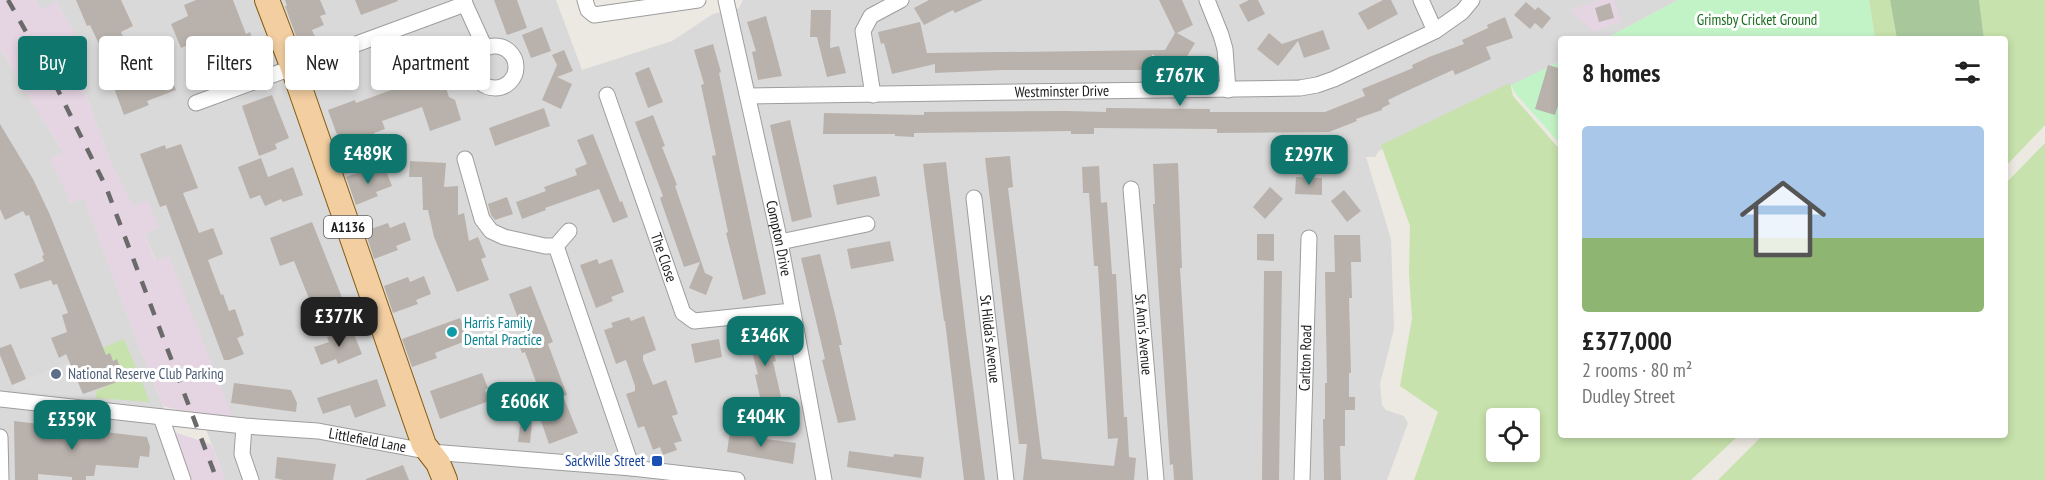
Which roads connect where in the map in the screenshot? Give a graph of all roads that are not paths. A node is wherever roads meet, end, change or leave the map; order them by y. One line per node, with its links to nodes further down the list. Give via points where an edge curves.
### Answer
1 (267, 0): 13 (main road, A1136)
2 (585, 0): 3 (street, via 594,15)
3 (699, 0)
4 (726, 0): 19 (street, Compton Drive)
5 (901, 0): 18 (street, via 871,16 863,31)
6 (1207, 0): 16 (street, via 1225,49)
7 (1421, 0): 10 (street)
8 (1472, 0): 10 (street, Westminster Drive)
9 (465, 2): 11 (street); 12 (street)
10 (1435, 31): 16 (street, Westminster Drive, via 1317,86)
11 (480, 36)
12 (359, 43)
13 (285, 47)
14 (285, 71): 20 (street)
15 (301, 90): 34 (main road, A1136, via 424,445)
16 (1228, 90): 18 (street, Westminster Drive)
17 (608, 95): 29 (street, The Close, via 683,313 694,321)
18 (873, 95): 19 (street, Westminster Drive)
19 (748, 96): 27 (street, Compton Drive)
20 (196, 103)
21 (465, 159): 28 (street, via 482,219 491,231)
22 (1131, 189): 43 (street, St Ann's Avenue)
23 (974, 198): 42 (street, St Hilda's Avenue)
24 (867, 224): 27 (street)
25 (568, 231): 28 (street)
26 (1309, 238): 44 (street, Carlton Road)
27 (780, 242): 29 (street, Compton Drive)
28 (557, 250): 35 (street)
29 (792, 311): 41 (street, Compton Drive)
30 (0, 399): 31 (street, Littlefield Lane)
31 (161, 417): 32 (street, Littlefield Lane); 37 (street)
32 (244, 426): 34 (street, Littlefield Lane, via 318,431); 38 (street, via 242,454)
33 (0, 437): 36 (street)
34 (431, 452): 35 (street, Littlefield Lane); 39 (main road, A1136)
35 (632, 468): 40 (street, Littlefield Lane)
36 (1, 480)
37 (183, 480)
38 (251, 480)
39 (445, 480)
40 (737, 480)
41 (824, 480)
42 (1006, 480)
43 (1156, 480)
44 (1302, 480)

